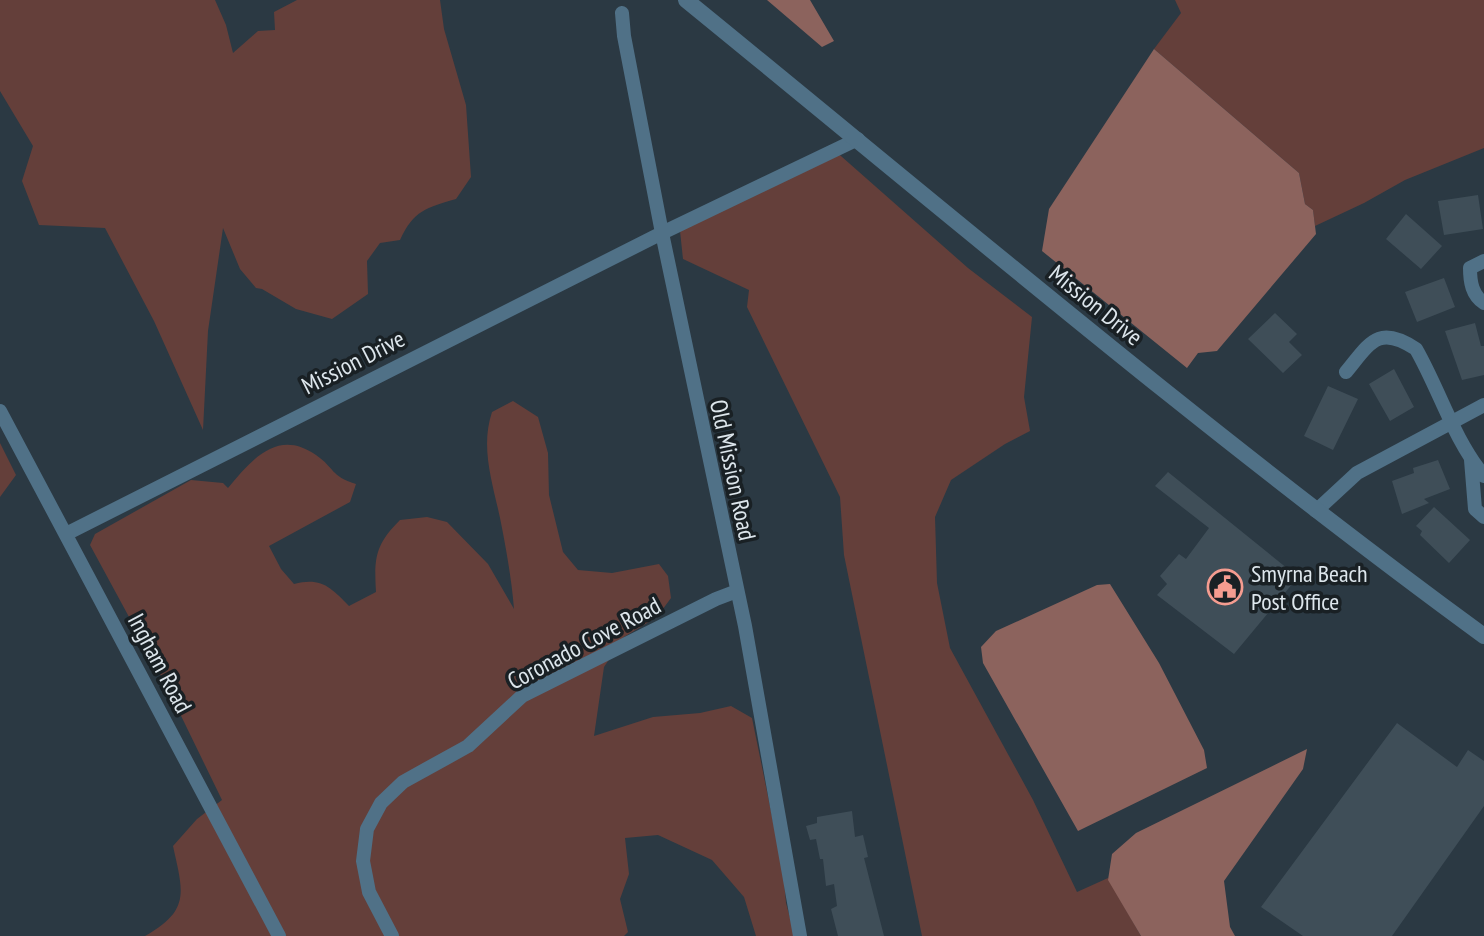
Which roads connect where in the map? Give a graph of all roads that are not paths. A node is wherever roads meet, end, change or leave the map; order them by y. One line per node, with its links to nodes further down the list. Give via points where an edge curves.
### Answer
1 (686, 0): 3 (street, Mission Drive)
2 (622, 13): 4 (street, Old Mission Road)
3 (858, 139): 4 (street, Mission Drive); 13 (street, Mission Drive)
4 (662, 233): 15 (street, Mission Drive); 16 (street, Old Mission Road)
5 (1484, 261): 6 (street, via 1470,268 1474,291)
6 (1484, 303)
7 (1346, 372): 10 (street, via 1374,339 1406,342 1416,349)
8 (1484, 405): 10 (street)
9 (0, 411): 15 (street, Ingham Road)
10 (1450, 423): 11 (street); 13 (street, via 1357,473)
11 (1471, 460): 12 (street); 14 (street, via 1475,509)
12 (1484, 476)
13 (1316, 511): 17 (street, Mission Drive)
14 (1484, 517)
15 (66, 534): 18 (street, Ingham Road)
16 (737, 591): 19 (street, Coronado Cove Road, via 522,696 468,746 403,782 381,803 367,829 363,861 369,892); 20 (street, Old Mission Road)
17 (1484, 636)
18 (279, 936)
19 (392, 936)
20 (800, 936)

